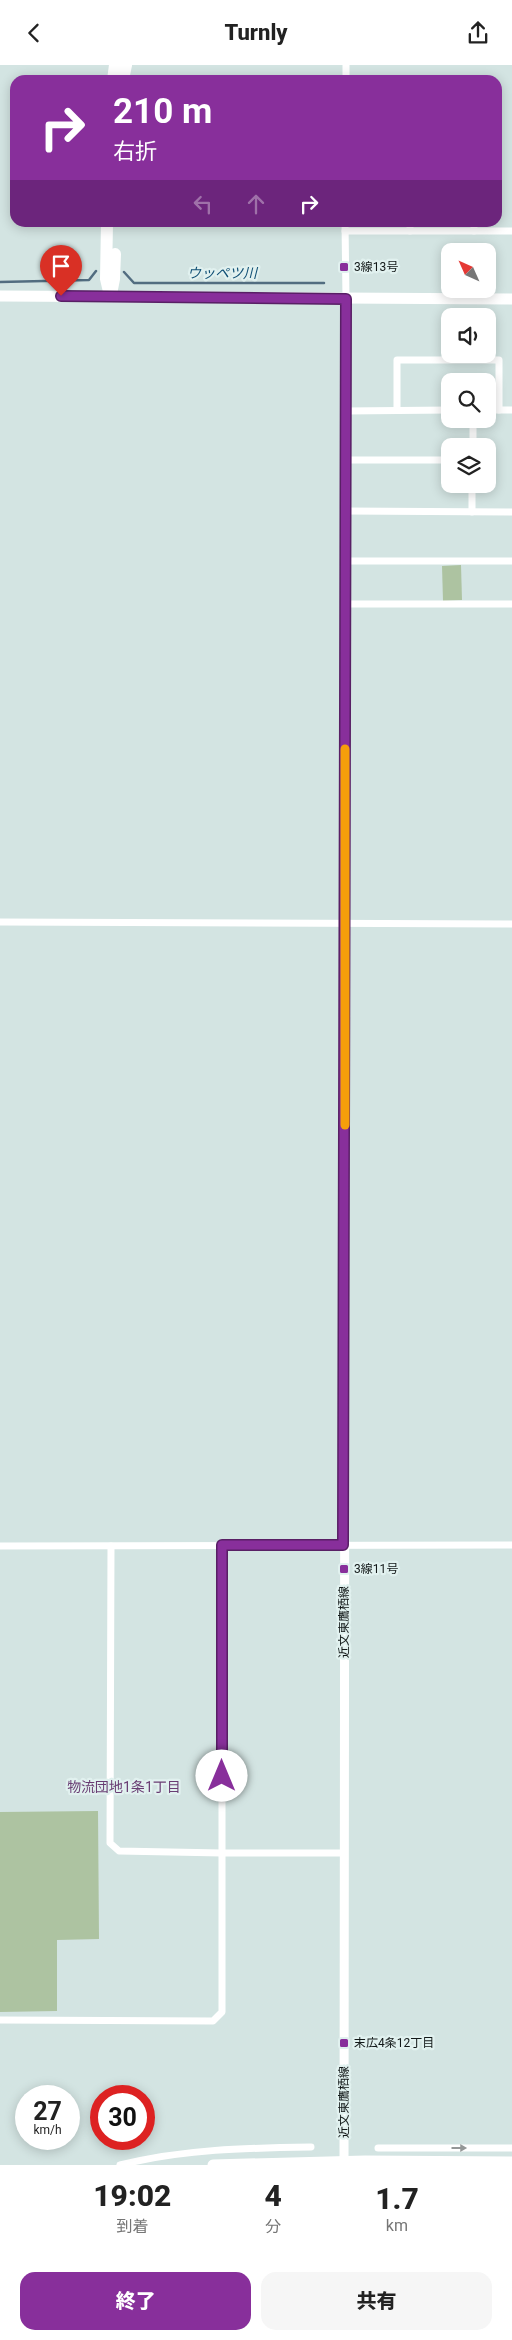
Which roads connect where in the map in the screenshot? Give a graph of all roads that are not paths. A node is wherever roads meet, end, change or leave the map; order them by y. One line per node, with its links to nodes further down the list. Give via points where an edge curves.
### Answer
1 (107, 227): 9 (highway, via 106,279)
2 (115, 227): 9 (highway, via 114,279)
3 (345, 227): 6 (street)
4 (410, 227): 6 (street); 7 (street)
5 (474, 227): 7 (street)
6 (345, 231): 11 (street)
7 (474, 231): 8 (street)
8 (512, 231)
9 (110, 296): 10 (main road); 11 (main road)
10 (0, 297)
11 (346, 299): 12 (main road); 17 (street, 近文東鷹栖線)
12 (512, 299)
13 (397, 410): 14 (street); 15 (street, via 397,360 499,360); 17 (street)
14 (441, 410)
15 (499, 410): 16 (street)
16 (512, 410)
17 (346, 411): 18 (street, 近文東鷹栖線)
18 (346, 460): 19 (street); 21 (street, 近文東鷹栖線)
19 (441, 460)
20 (472, 493): 22 (street)
21 (346, 511): 22 (street); 24 (street, 近文東鷹栖線)
22 (472, 512): 23 (street)
23 (512, 512)
24 (345, 561): 25 (street); 26 (street, 近文東鷹栖線)
25 (512, 561)
26 (346, 604): 27 (street); 29 (street, 近文東鷹栖線)
27 (512, 604)
28 (0, 922): 29 (street)
29 (346, 924): 30 (street); 32 (street, 近文東鷹栖線)
30 (512, 924)
31 (222, 1545): 32 (street); 35 (street); 36 (street)
32 (343, 1545): 33 (street); 37 (street, 近文東鷹栖線)
33 (512, 1545)
34 (0, 1546): 35 (street)
35 (111, 1546): 36 (street, via 110,1843 118,1851)
36 (222, 1853): 37 (street); 38 (street, via 222,2012 213,2021)
37 (344, 1853): 46 (street, 近文東鷹栖線)
38 (0, 2020)
39 (312, 2147): 43 (street)
40 (378, 2148): 41 (street)
41 (410, 2148): 42 (street, one-way to 42); 44 (street)
42 (512, 2148)
43 (216, 2150): 47 (street, via 160,2156); 49 (street)
44 (410, 2162): 45 (main road); 46 (main road)
45 (512, 2162)
46 (344, 2163): 49 (main road)
47 (120, 2165)
48 (213, 2165): 49 (main road)
49 (217, 2165)

